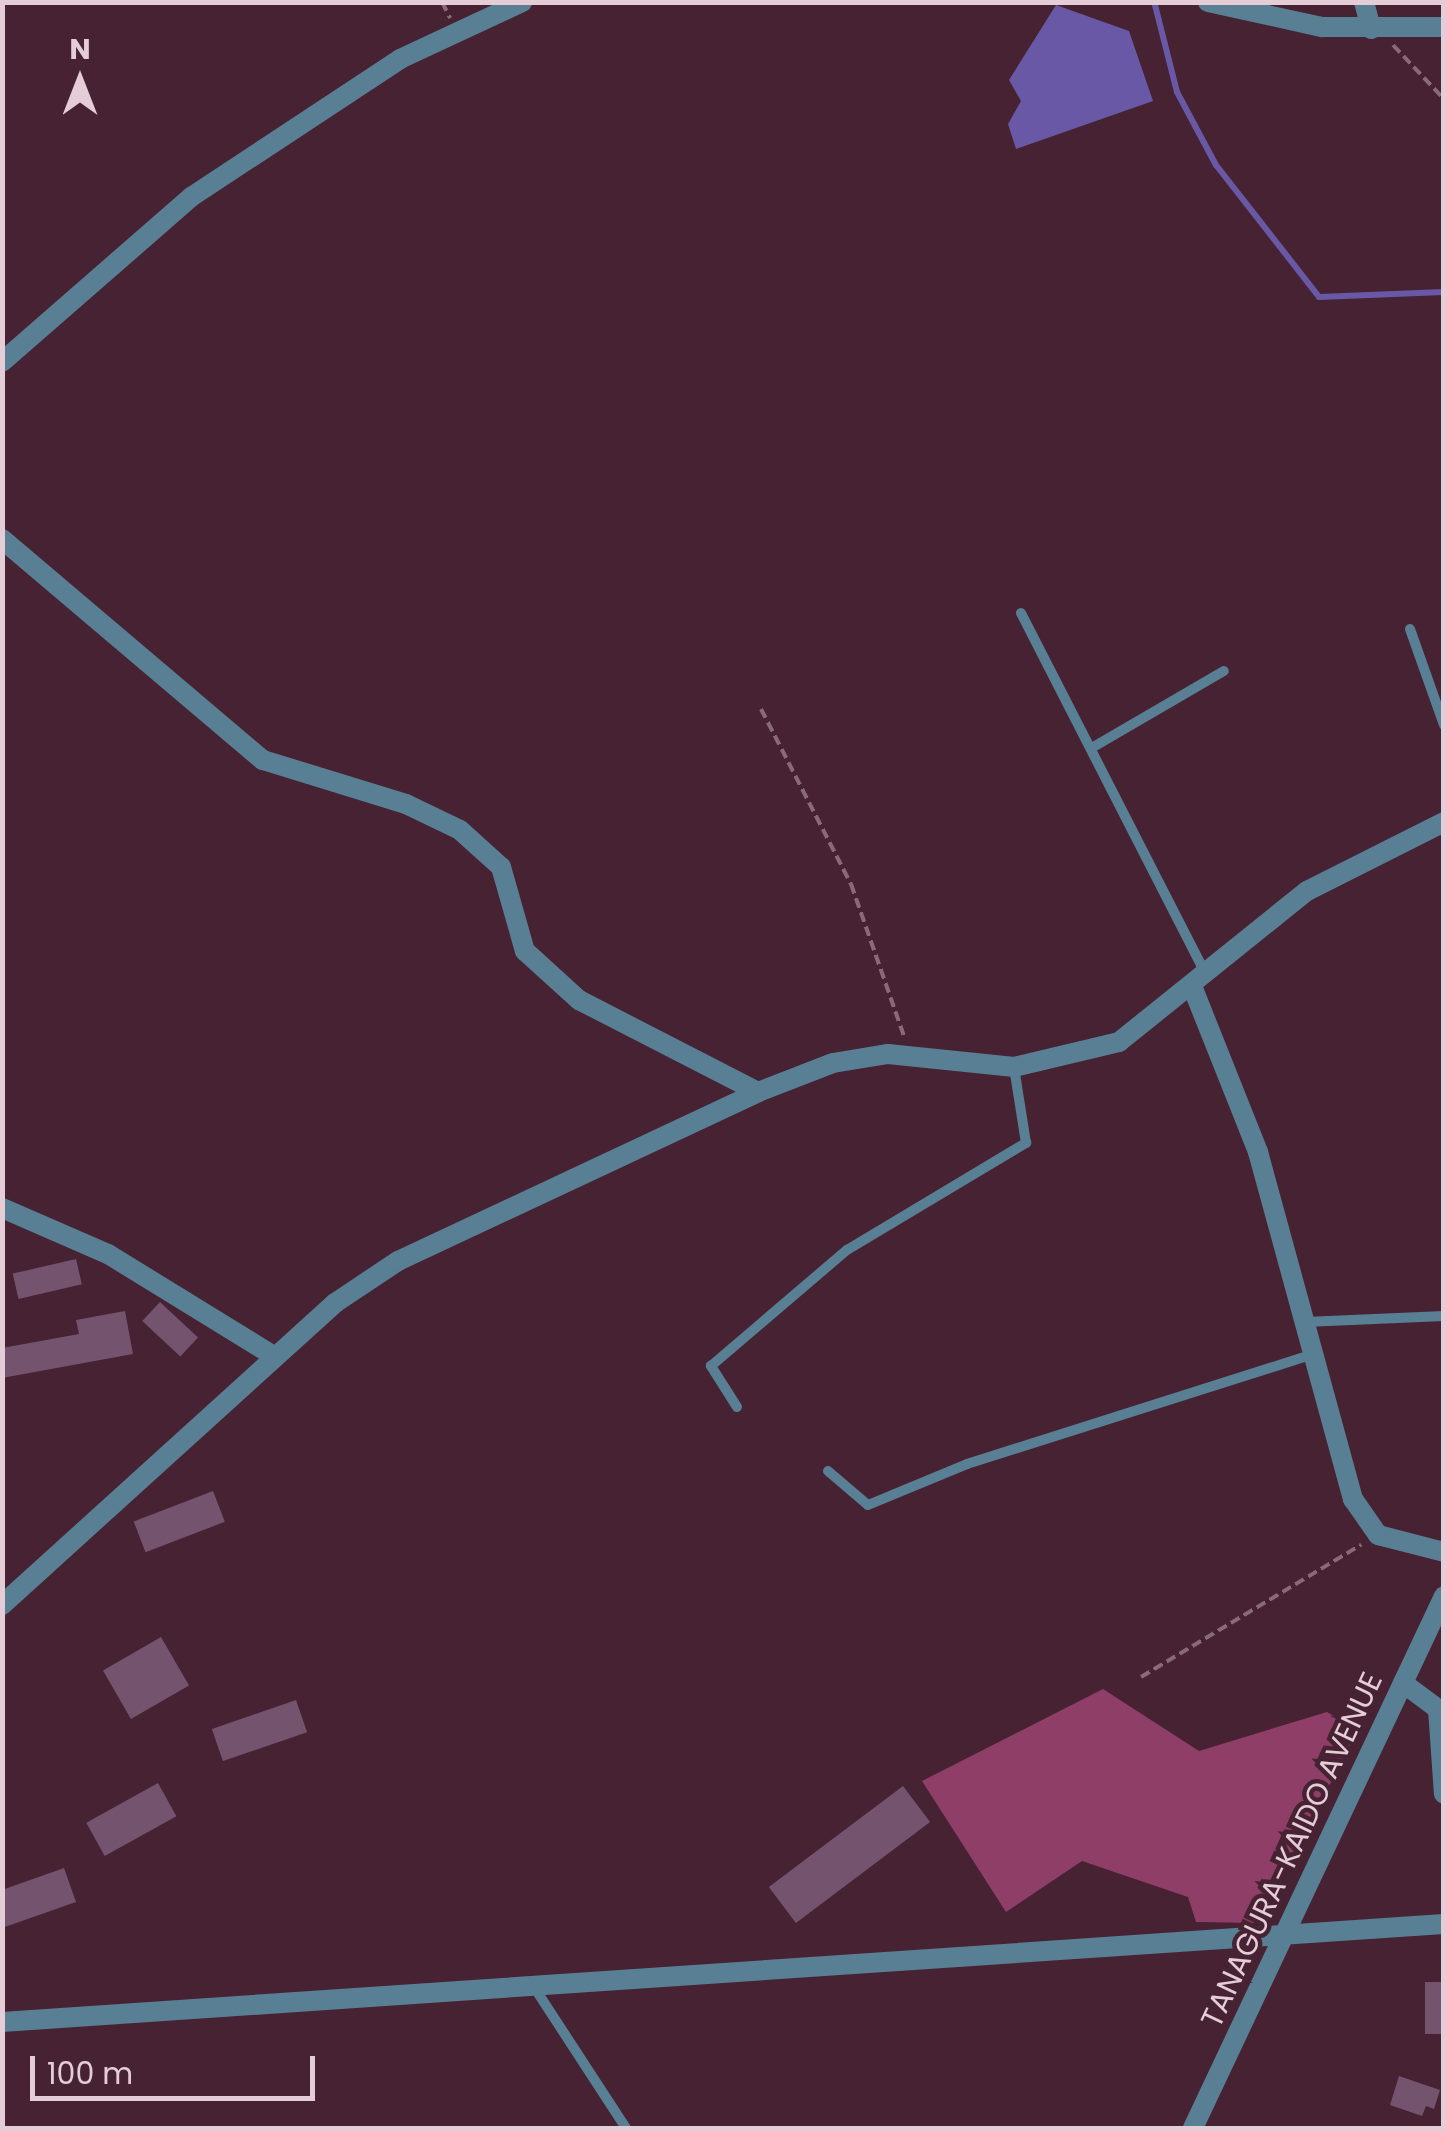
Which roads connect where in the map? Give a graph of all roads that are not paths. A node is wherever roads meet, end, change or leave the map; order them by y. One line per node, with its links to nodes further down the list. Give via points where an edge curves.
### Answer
1 (522, 2): 6 (street, via 400,60 191,197)
2 (1208, 2): 5 (street)
3 (1364, 2): 5 (street)
4 (1444, 27): 5 (street)
5 (1376, 29)
6 (2, 362)
7 (2, 540): 16 (street, via 263,760 406,804 460,830 501,867 525,951 578,1000)
8 (1020, 612): 12 (lane)
9 (1410, 629): 11 (lane)
10 (1224, 671): 12 (lane)
11 (1444, 725)
12 (1094, 746): 14 (lane)
13 (1444, 822): 14 (street, via 1318,883)
14 (1198, 980): 15 (street, via 1119,1042); 19 (street, via 1258,1152)
15 (1014, 1067): 16 (street, via 910,1056 832,1064); 22 (lane, via 1026,1143 846,1250 710,1366)
16 (758, 1092): 21 (street, via 398,1262)
17 (2, 1208): 21 (street, via 108,1254)
18 (1444, 1316): 19 (lane)
19 (1302, 1322): 20 (street)
20 (1311, 1355): 23 (lane, via 968,1464 868,1506); 24 (street, via 1353,1500 1378,1534)
21 (274, 1356): 26 (street)
22 (737, 1407)
23 (828, 1471)
24 (1444, 1552)
25 (1444, 1596): 27 (street, TANAGURA-KAIDO AVENUE)
26 (2, 1605)
27 (1403, 1683): 28 (street, via 1438,1709); 30 (street, TANAGURA-KAIDO AVENUE)
28 (1444, 1794)
29 (1444, 1924): 30 (street)
30 (1286, 1937): 31 (street); 34 (street, TANAGURA-KAIDO AVENUE)
31 (534, 1987): 32 (street); 33 (lane)
32 (2, 2022)
33 (626, 2128)
34 (1192, 2128)

